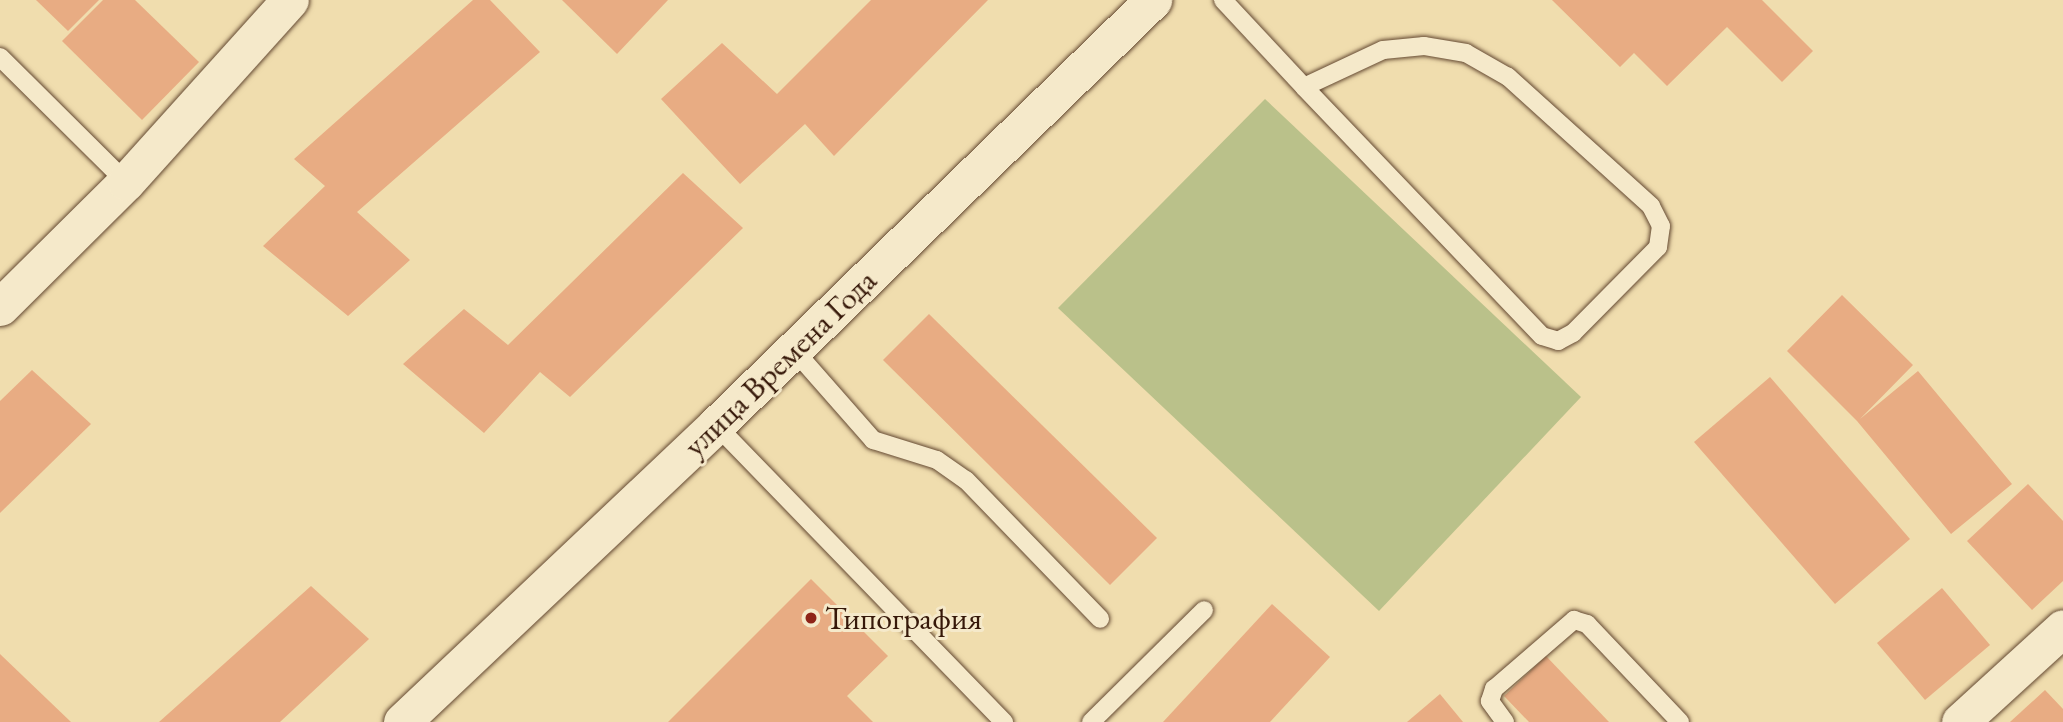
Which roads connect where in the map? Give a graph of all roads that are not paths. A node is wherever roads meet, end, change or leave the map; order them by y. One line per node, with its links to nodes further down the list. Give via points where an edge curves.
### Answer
1 (290, 0): 6 (street)
2 (1153, 0): 8 (street, улица Времена Года)
3 (1223, 0): 5 (lane)
4 (0, 57): 6 (lane)
5 (1304, 87): 5 (lane, via 1542,336 1558,341 1573,333 1658,247 1661,226 1651,206 1508,77 1466,53 1424,46 1383,50)
6 (126, 182): 7 (street)
7 (0, 307)
8 (794, 350): 9 (street, улица Времена Года); 11 (lane, via 873,440 937,460 966,480)
9 (716, 425): 13 (lane); 14 (street, улица Времена Года)
10 (1204, 610): 15 (lane)
11 (1100, 619)
12 (2063, 628): 18 (street)
13 (998, 720)
14 (402, 722)
15 (1091, 722)
16 (1505, 722): 17 (lane, via 1490,701 1494,689 1574,620 1587,624)
17 (1680, 722)
18 (1960, 722)

